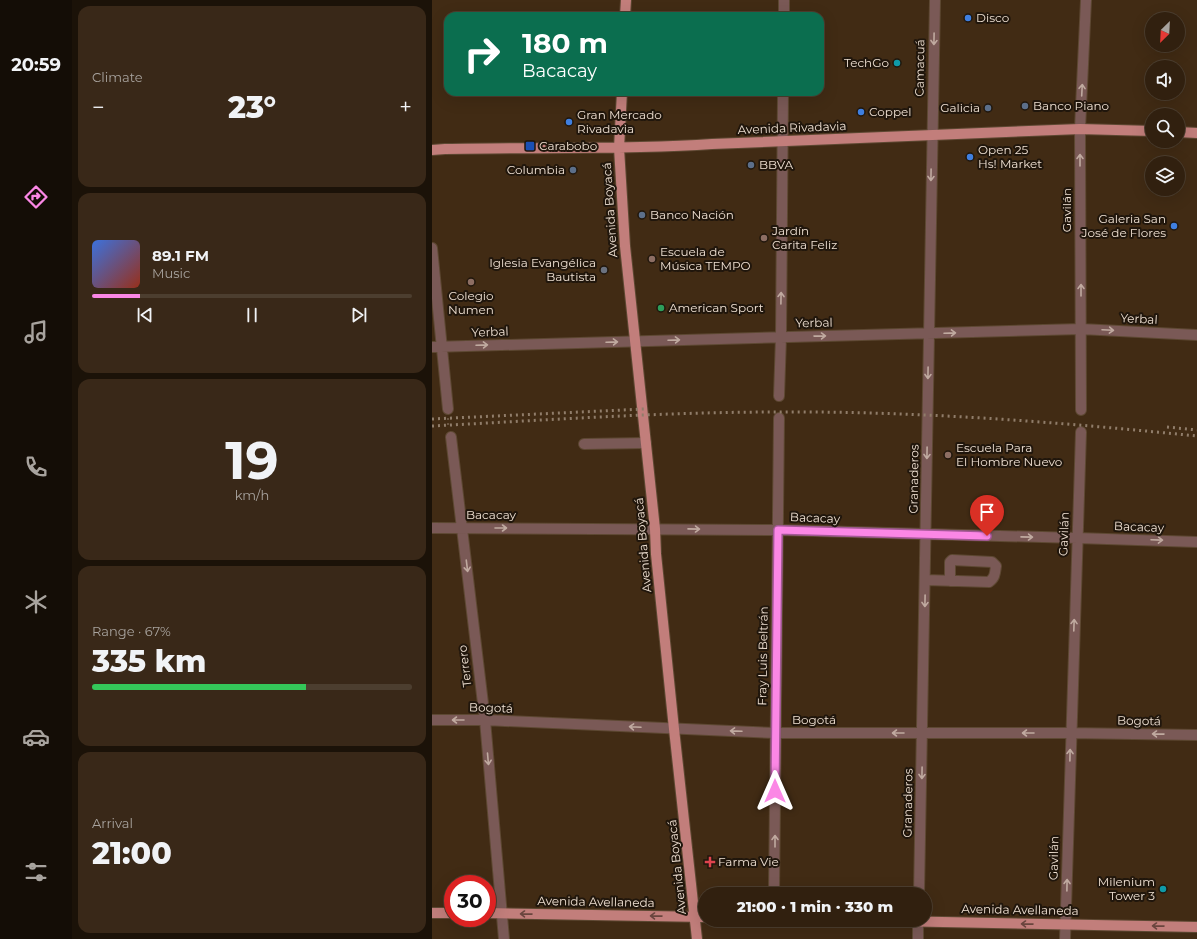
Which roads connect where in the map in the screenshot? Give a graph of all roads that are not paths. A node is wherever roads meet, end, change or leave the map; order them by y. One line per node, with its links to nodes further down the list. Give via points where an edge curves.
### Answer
1 (626, 0): 5 (main road)
2 (784, 0): 6 (street)
3 (935, 0): 13 (street, Camacuá, one-way to 13)
4 (1086, 0): 9 (street, Gavilán, one-way to 4)
5 (625, 12)
6 (784, 12)
7 (622, 96): 15 (main road, Avenida Boyacá)
8 (783, 96): 14 (street)
9 (1080, 129): 10 (main road, Avenida Rivadavia); 13 (main road, Avenida Rivadavia); 18 (street, Gavilán, one-way to 9)
10 (1145, 131)
11 (1185, 132): 12 (main road)
12 (1197, 133)
13 (932, 136): 14 (main road, Avenida Rivadavia); 19 (street, Granaderos, one-way to 19)
14 (783, 142): 15 (main road, Avenida Rivadavia); 21 (street, one-way to 14)
15 (619, 148): 16 (main road, Avenida Rivadavia); 22 (main road, Avenida Boyacá, via 625,246)
16 (432, 150)
17 (432, 248): 23 (street)
18 (1081, 329): 19 (street, Yerbal, one-way to 18); 20 (street, Yerbal, one-way to 20); 27 (street, Gavilán)
19 (929, 334): 21 (street, Yerbal, one-way to 19); 37 (street, Granaderos, one-way to 37)
20 (1197, 335)
21 (781, 336): 22 (street, Yerbal, one-way to 21); 25 (street)
22 (635, 341): 23 (street, Yerbal, one-way to 22); 31 (main road, Avenida Boyacá)
23 (443, 346): 24 (street, Yerbal); 26 (street)
24 (432, 347)
25 (779, 396)
26 (448, 409)
27 (1081, 410)
28 (779, 418): 36 (street, Fray Luis Beltrán)
29 (1080, 432): 38 (street, Gavilán)
30 (451, 437): 34 (street, Terrero)
31 (646, 443): 32 (street); 35 (main road, Avenida Boyacá)
32 (584, 444)
33 (432, 528): 34 (street, Bacacay)
34 (462, 528): 35 (street, Bacacay, one-way to 35); 43 (street, Terrero, one-way to 43)
35 (655, 529): 36 (street, Bacacay, one-way to 36); 44 (main road, Avenida Boyacá)
36 (778, 530): 37 (street, Bacacay); 45 (street, Fray Luis Beltrán)
37 (926, 534): 38 (street, Bacacay, one-way to 38); 40 (street, Granaderos)
38 (1077, 538): 39 (street, Bacacay, one-way to 39); 47 (street, Gavilán, one-way to 38)
39 (1197, 542)
40 (926, 580): 41 (street); 46 (street, Granaderos, one-way to 46)
41 (950, 581)
42 (432, 720): 43 (street, Bogotá, one-way to 42)
43 (485, 720): 44 (street, Bogotá, one-way to 43); 55 (street, Terrero, one-way to 55)
44 (674, 729): 45 (street, Bogotá, one-way to 44); 51 (main road, Avenida Boyacá)
45 (775, 733): 46 (street, Bogotá, one-way to 45); 49 (street, Fray Luis Beltrán, one-way to 45)
46 (923, 733): 47 (street, Bogotá, one-way to 46); 50 (street, Granaderos, one-way to 50)
47 (1070, 733): 48 (street, Bogotá, one-way to 47); 58 (street, Gavilán, one-way to 47)
48 (1197, 735)
49 (774, 887)
50 (919, 887)
51 (698, 903)
52 (432, 913): 53 (main road)
53 (444, 913)
54 (496, 914): 55 (main road, Avenida Avellaneda)
55 (501, 914): 56 (main road, Avenida Avellaneda, one-way to 55); 62 (street, Terrero)
56 (698, 917)
57 (932, 921): 58 (main road, Avenida Avellaneda, one-way to 57)
58 (1066, 924): 61 (main road, Avenida Avellaneda, one-way to 58); 65 (street, Gavilán)
59 (699, 927): 63 (main road, Avenida Boyacá)
60 (918, 927): 64 (street)
61 (1197, 927)
62 (504, 939)
63 (697, 939)
64 (918, 939)
65 (1065, 939)

